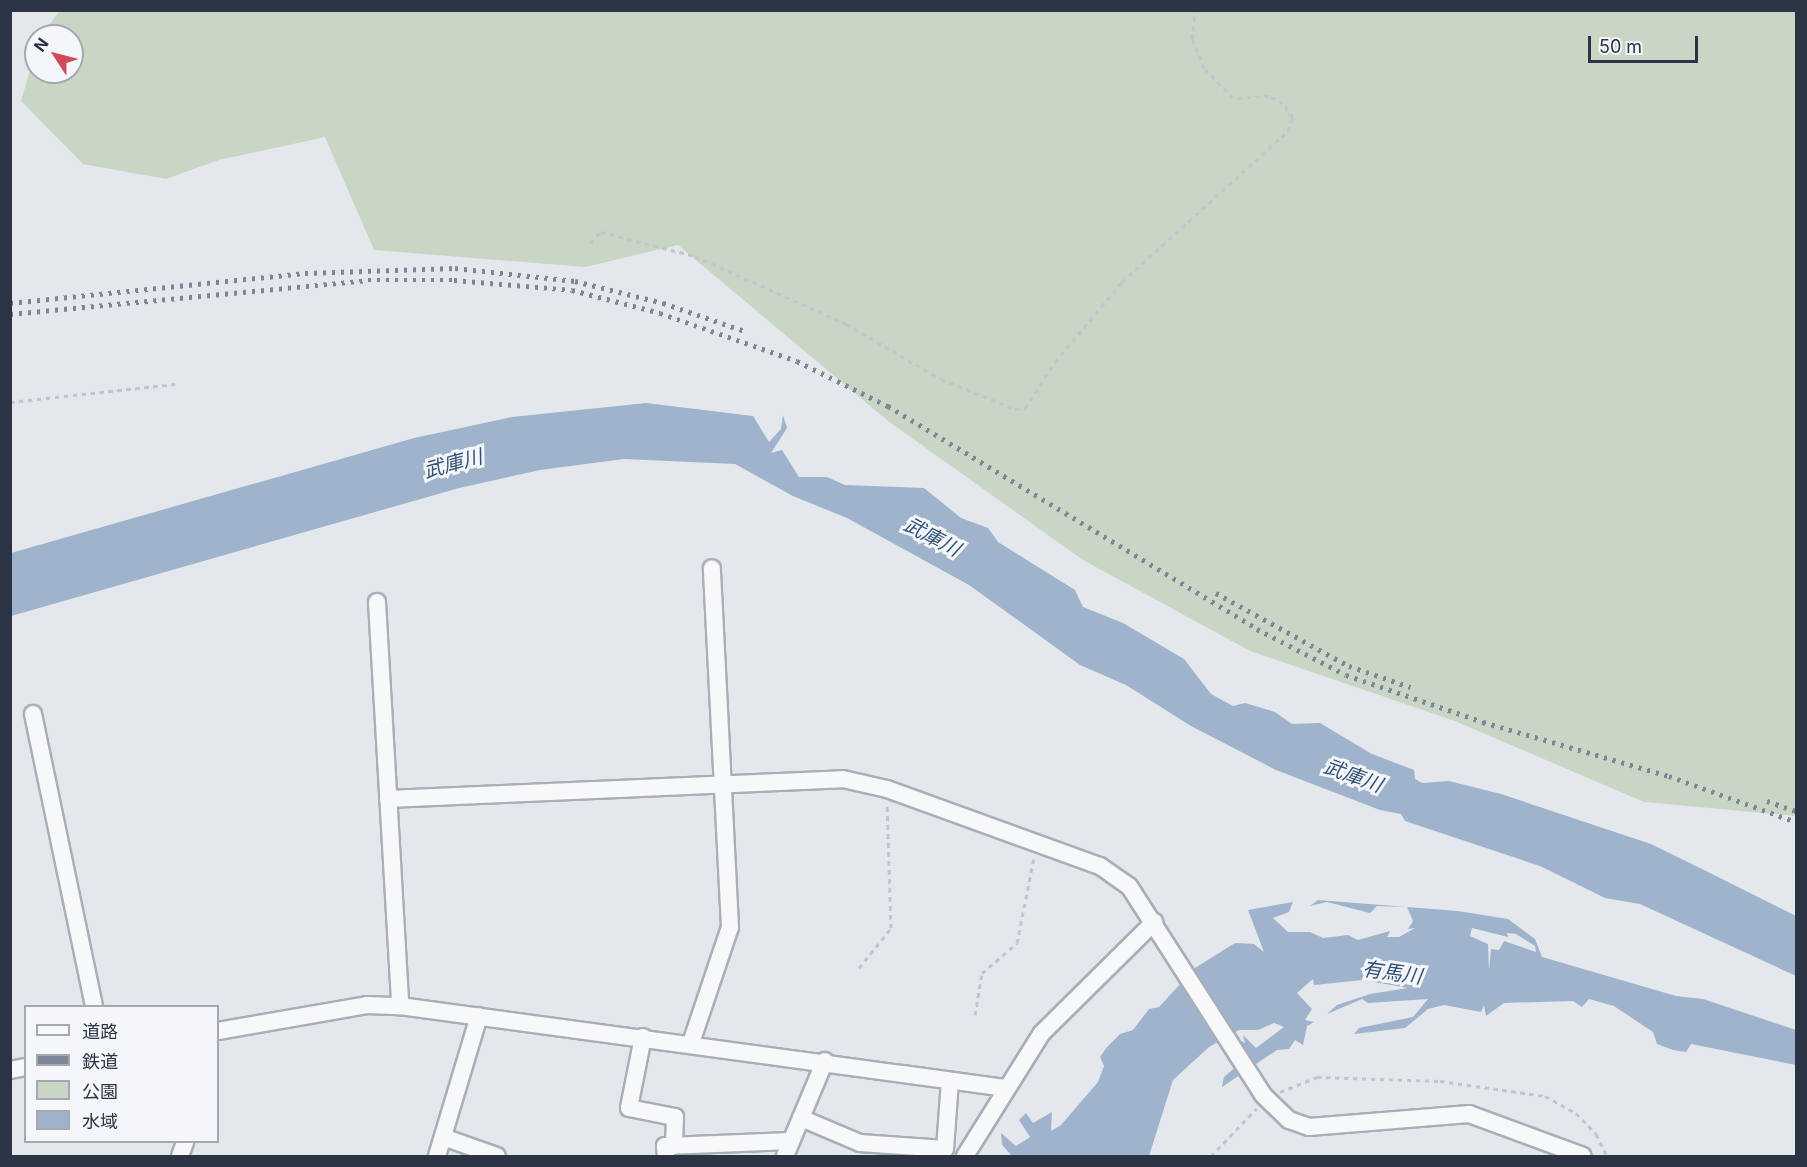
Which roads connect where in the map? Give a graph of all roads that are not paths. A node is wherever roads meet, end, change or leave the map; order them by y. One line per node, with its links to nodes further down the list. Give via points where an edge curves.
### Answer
1 (712, 568): 4 (street)
2 (377, 602): 5 (street)
3 (33, 714): 7 (street)
4 (724, 784): 5 (street); 6 (street, via 843,779 886,789 1100,866 1129,886); 12 (street, via 730,927)
5 (388, 799): 8 (street)
6 (1158, 928): 15 (street, via 1042,1033); 23 (street, via 1265,1097 1289,1120 1309,1127 1469,1114)
7 (94, 1005)
8 (400, 1006): 9 (street); 10 (street, via 368,1005)
9 (479, 1016): 11 (street); 17 (street)
10 (219, 1034)
11 (643, 1037): 12 (street); 19 (street, via 629,1108 675,1117)
12 (691, 1043): 13 (street)
13 (825, 1061): 14 (street, via 881,1074); 16 (street)
14 (950, 1081): 15 (street); 16 (street, via 945,1149 860,1143)
15 (1006, 1088): 22 (street)
16 (801, 1118): 18 (street)
17 (442, 1137): 20 (street); 21 (street)
18 (788, 1149): 19 (street)
19 (670, 1151)
20 (437, 1156)
21 (497, 1156)
22 (965, 1156)
23 (1583, 1156)

